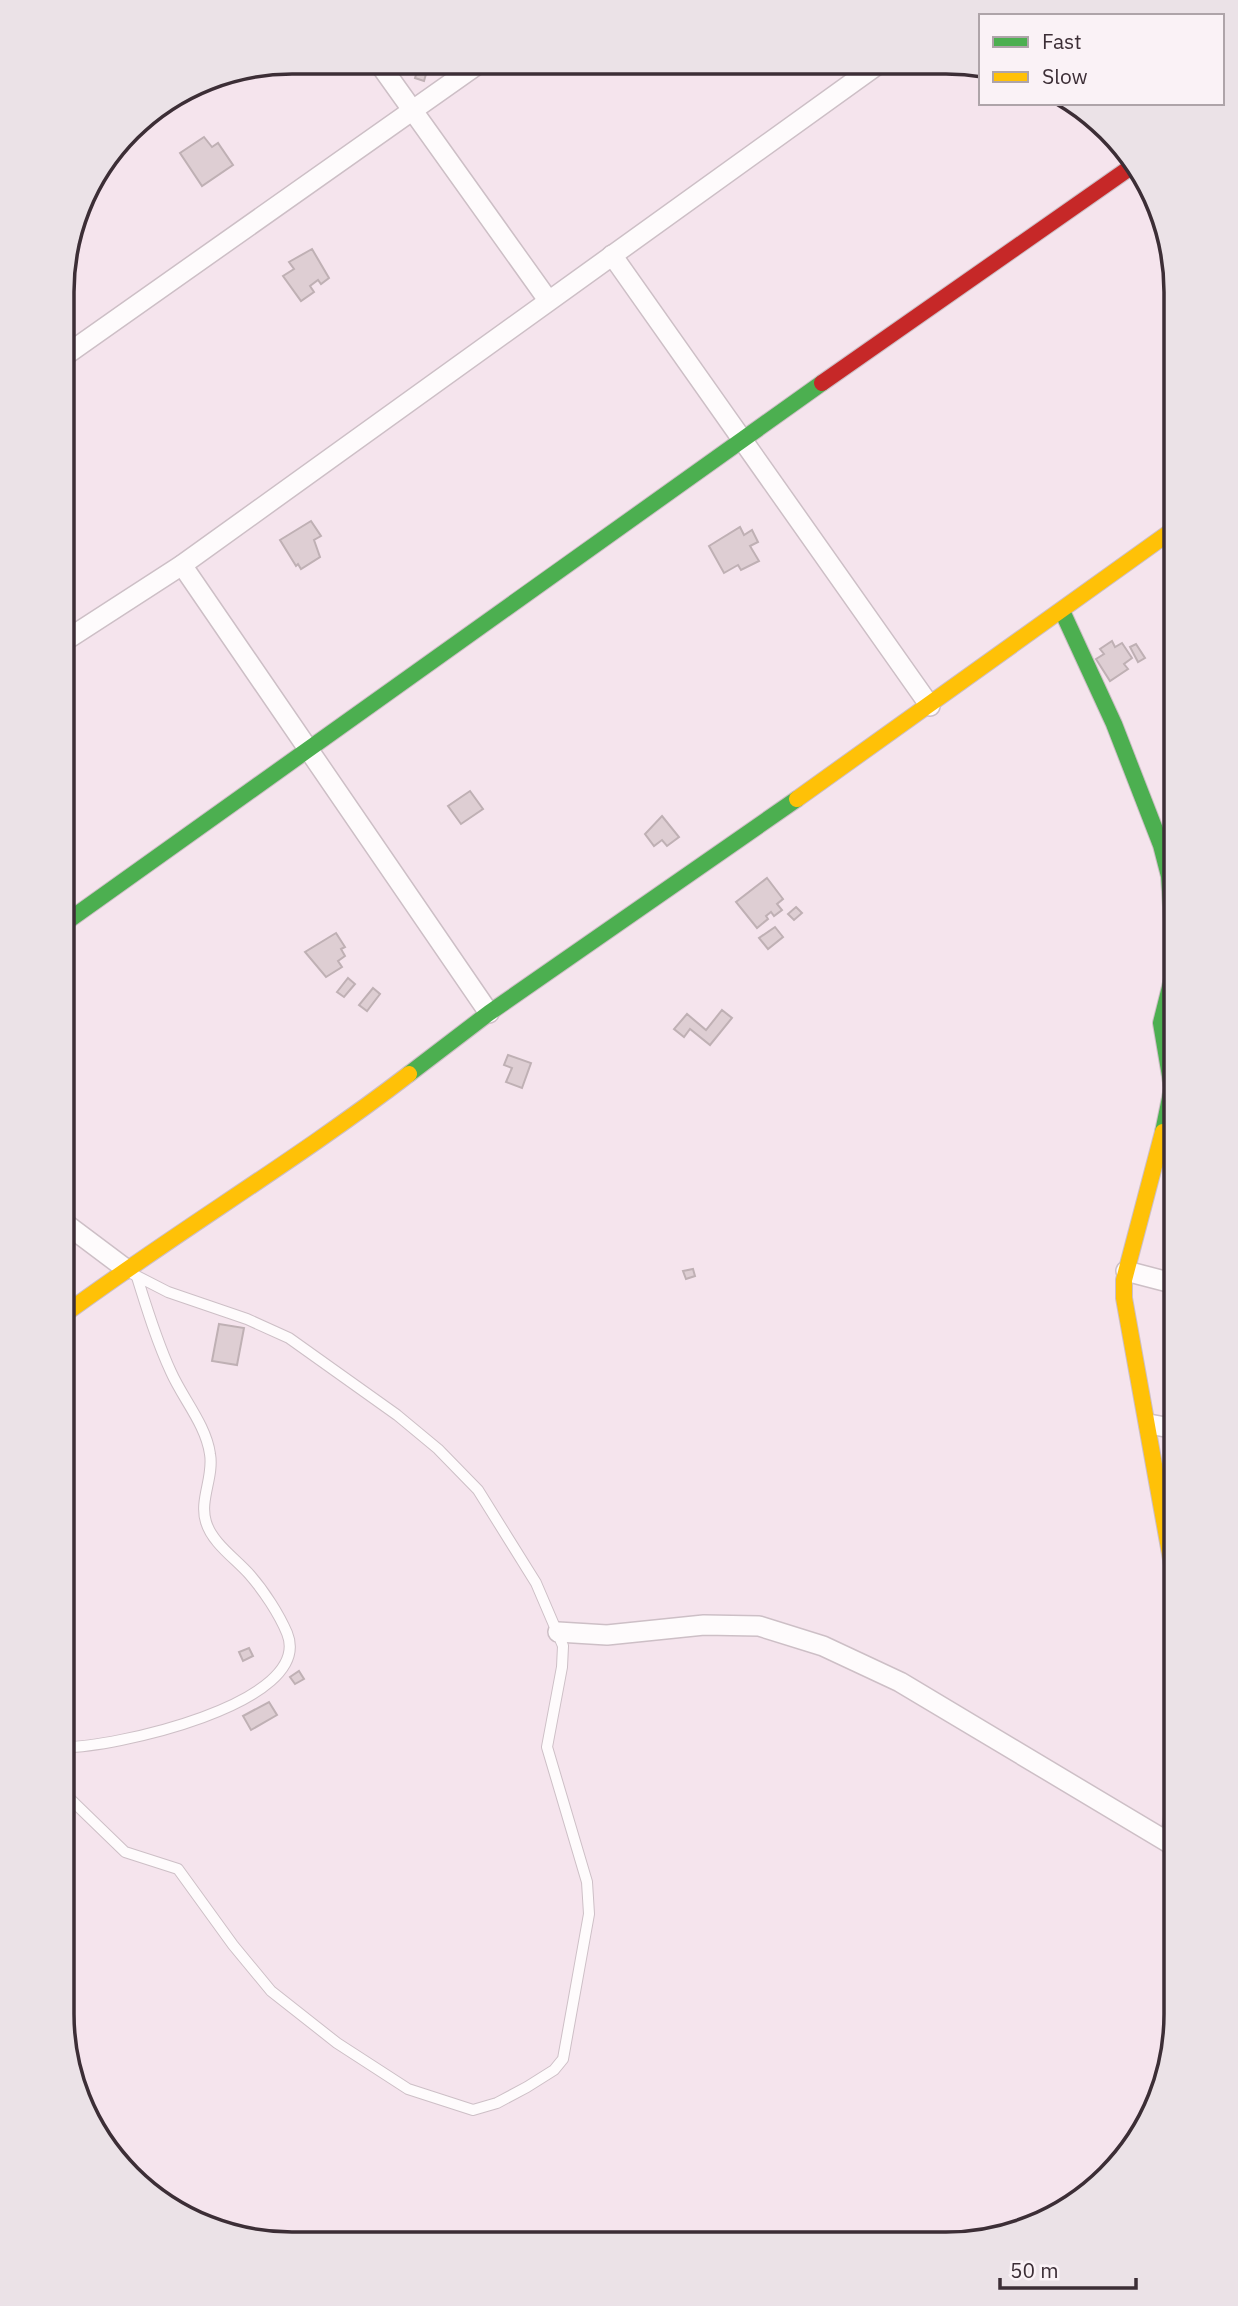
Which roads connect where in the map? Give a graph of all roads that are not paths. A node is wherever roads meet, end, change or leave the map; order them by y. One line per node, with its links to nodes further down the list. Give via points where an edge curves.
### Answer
1 (387, 74): 4 (street)
2 (464, 74): 4 (street)
3 (864, 74): 6 (street)
4 (414, 110): 7 (street); 8 (street)
5 (1128, 169): 9 (street)
6 (612, 255): 7 (street); 9 (street)
7 (548, 300): 11 (street)
8 (74, 349)
9 (743, 438): 14 (street); 15 (street)
10 (1164, 536): 12 (street)
11 (182, 565): 13 (street); 15 (street)
12 (1062, 611): 14 (street); 16 (street, via 1119,736)
13 (74, 634)
14 (930, 706): 19 (street)
15 (307, 749): 17 (street); 19 (street)
16 (1164, 857)
17 (74, 916)
18 (1164, 1011): 20 (street)
19 (489, 1013): 24 (street, via 329,1135)
20 (1164, 1041)
21 (1164, 1126): 23 (street)
22 (74, 1230): 24 (street)
23 (1126, 1271): 25 (street); 27 (street, via 1126,1315)
24 (131, 1273): 26 (street); 30 (lane, via 289,1338 438,1448 478,1490 512,1541); 31 (lane, via 172,1374 205,1434 210,1454 206,1525 263,1593 287,1633 291,1649 277,1674 229,1706 177,1728 116,1743)
25 (1164, 1281)
26 (74, 1309)
27 (1149, 1424): 28 (street); 29 (street)
28 (1164, 1427)
29 (1164, 1515)
30 (558, 1632): 32 (lane, via 562,1667 547,1747 587,1882 585,1945 563,2059 554,2070 497,2103 473,2109 445,2103 408,2089 338,2043 271,1991 178,1870 125,1852); 33 (street, via 607,1635 704,1625 759,1626 823,1646 900,1682)
31 (74, 1746)
32 (74, 1803)
33 (1164, 1840)

